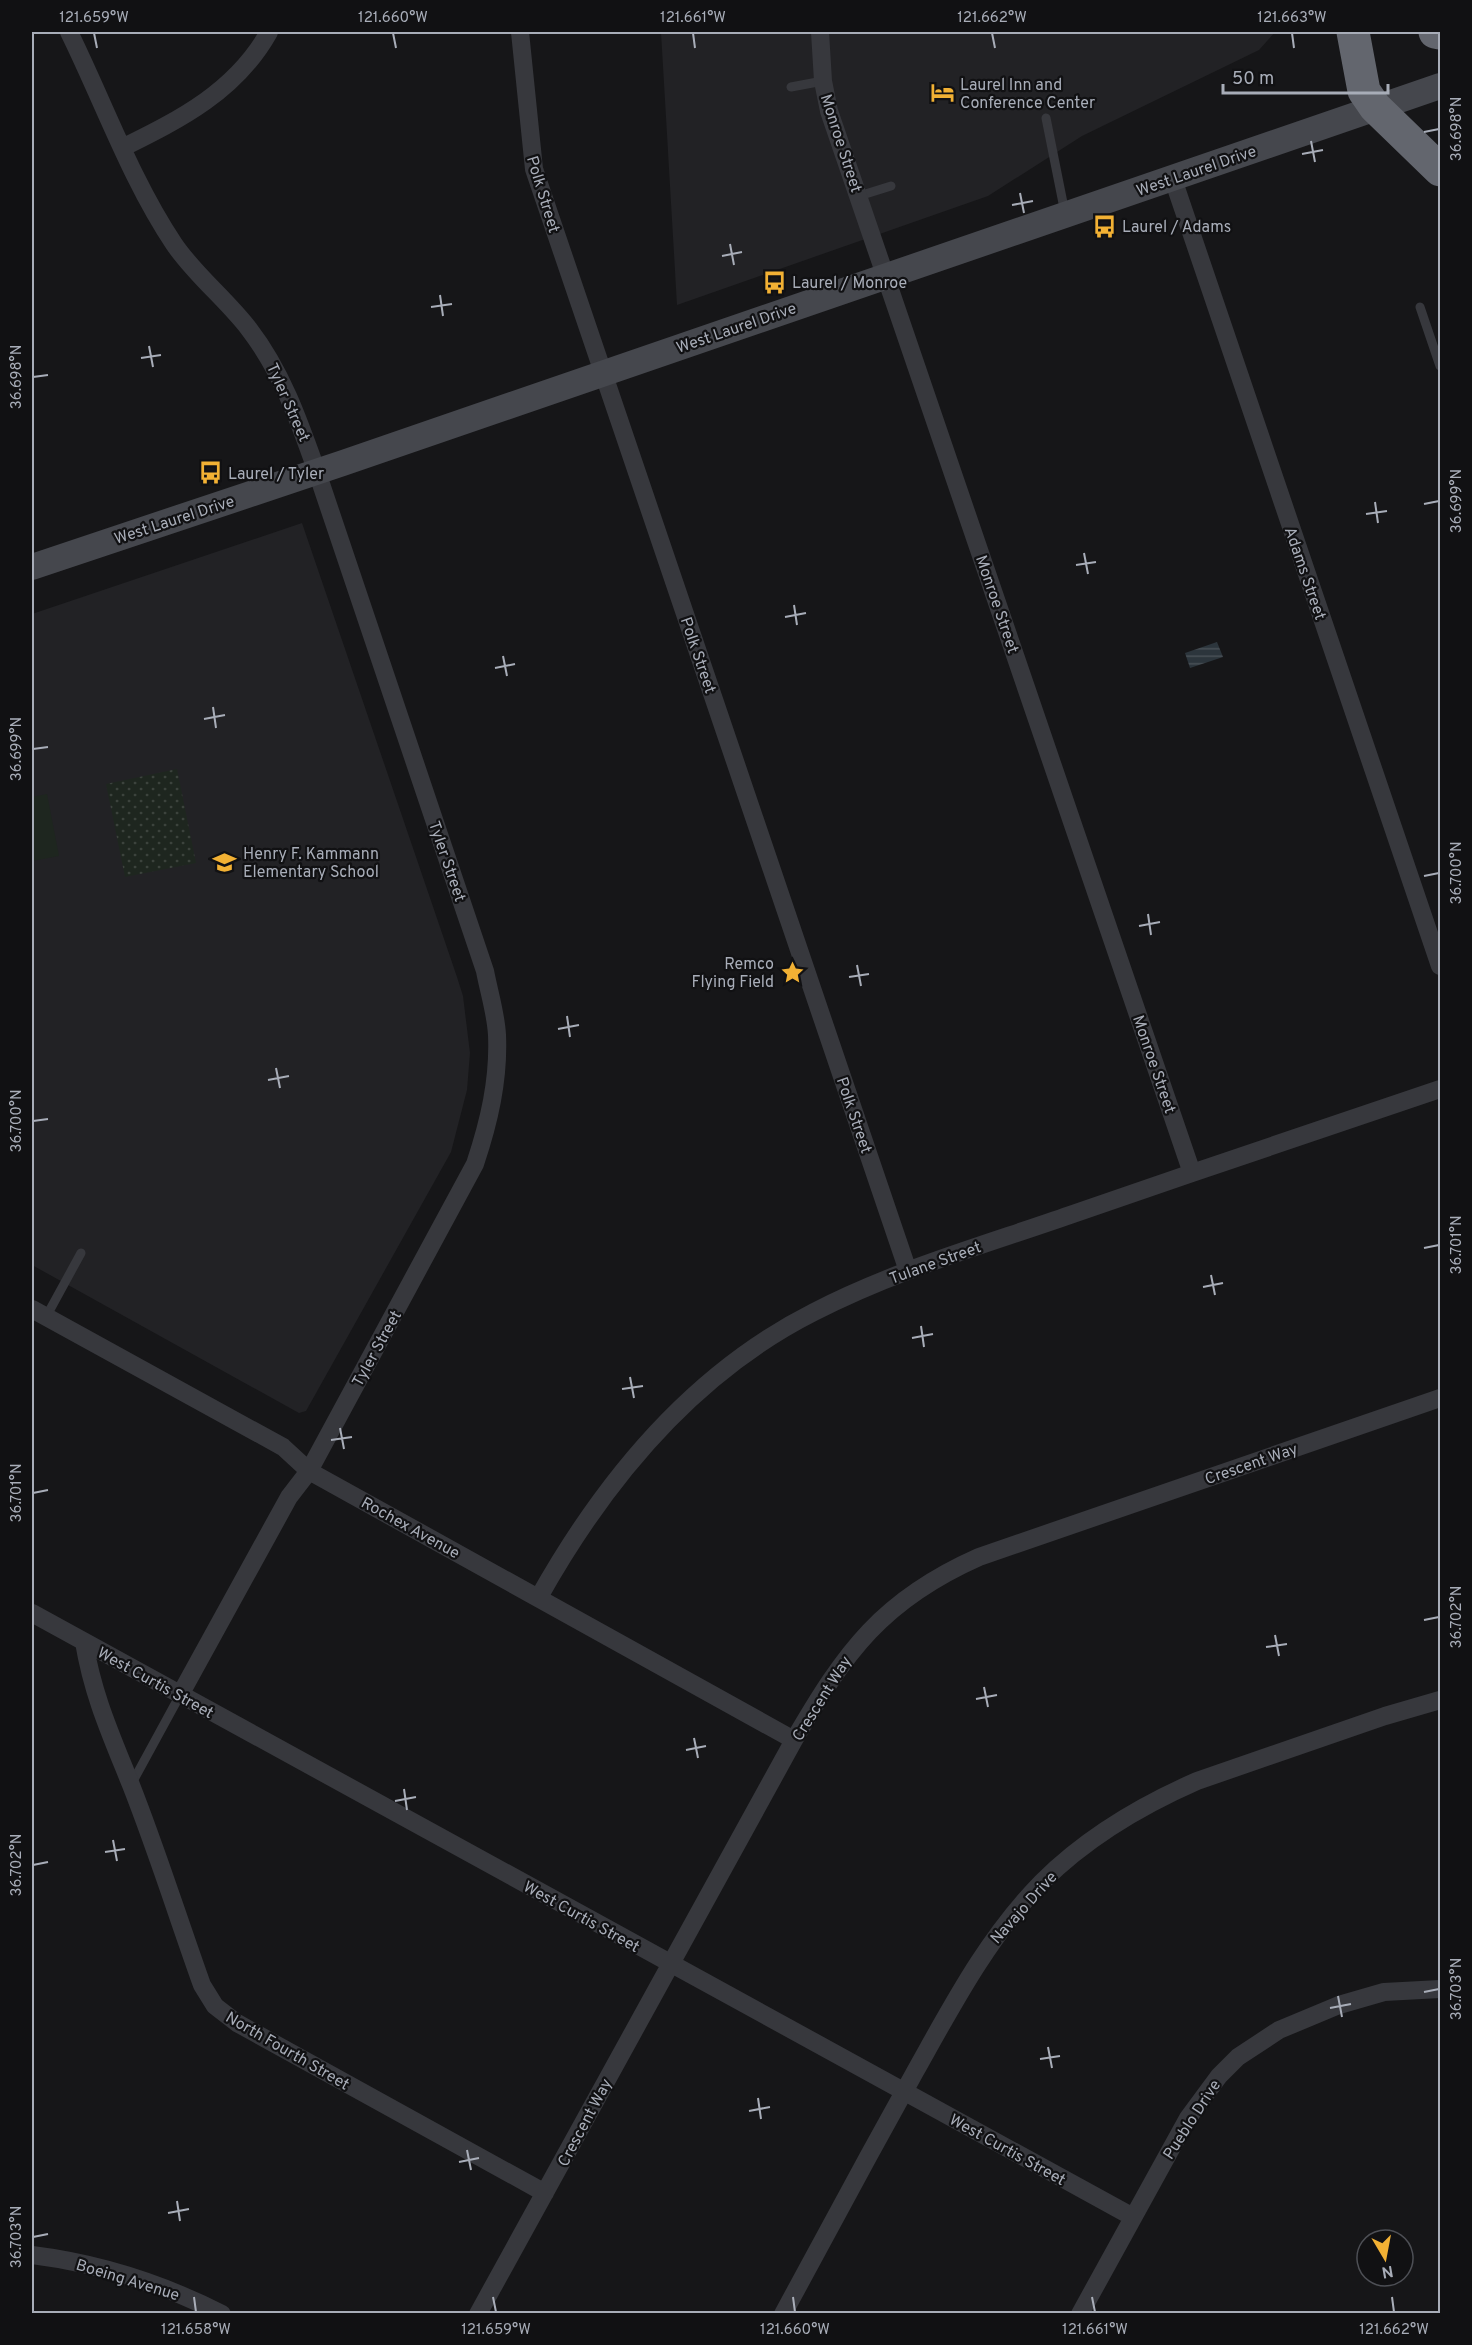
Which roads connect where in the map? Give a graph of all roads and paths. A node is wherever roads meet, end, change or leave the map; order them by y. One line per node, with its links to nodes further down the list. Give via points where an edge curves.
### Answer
1 (69, 32): 13 (street, Tyler Street)
2 (269, 32): 13 (street, via 247,64 210,100)
3 (520, 32): 22 (street, Polk Street, via 534,169)
4 (820, 32): 8 (street, Monroe Street)
5 (1353, 32): 11 (highway, via 1364,92)
6 (1436, 32): 7 (highway)
7 (1440, 33)
8 (823, 81): 10 (lane); 17 (street, Monroe Street, via 829,111)
9 (1440, 86): 11 (main road, West Laurel Drive)
10 (790, 87)
11 (1375, 107): 14 (highway); 15 (main road, West Laurel Drive)
12 (1046, 118): 18 (lane)
13 (122, 148): 23 (street, Tyler Street, via 174,244 269,356 287,391)
14 (1440, 170)
15 (1173, 179): 18 (main road, West Laurel Drive); 25 (street, Adams Street)
16 (891, 186): 17 (lane)
17 (860, 196): 19 (street, Monroe Street)
18 (1065, 216): 19 (main road, West Laurel Drive)
19 (885, 275): 22 (main road, West Laurel Drive); 27 (street, Monroe Street)
20 (1420, 307): 21 (lane)
21 (1440, 366)
22 (603, 373): 23 (main road, West Laurel Drive); 29 (street, Polk Street)
23 (317, 472): 24 (main road, West Laurel Drive); 32 (street, Tyler Street, via 485,971 497,1034 495,1086 475,1164)
24 (32, 567)
25 (1440, 966)
26 (1440, 1089): 27 (street, Tulane Street)
27 (1192, 1173): 29 (street, Tulane Street)
28 (81, 1252): 30 (lane)
29 (908, 1271): 33 (street, Tulane Street, via 786,1327 699,1391 671,1416 614,1481)
30 (39, 1313): 32 (street, Rochex Avenue, via 284,1447)
31 (1440, 1398): 38 (street, Crescent Way, via 999,1549 941,1575 892,1609 860,1640 828,1682)
32 (309, 1472): 33 (street, Rochex Avenue); 36 (street, Tyler Street, via 289,1497)
33 (539, 1597): 38 (street, Rochex Avenue)
34 (32, 1613): 35 (street, West Curtis Street)
35 (84, 1642): 36 (street, West Curtis Street); 39 (street, North Fourth Street, via 90,1678)
36 (180, 1695): 39 (lane); 40 (street, West Curtis Street)
37 (1440, 1700): 42 (street, Navajo Drive, via 1197,1780 1145,1805 1093,1838 1044,1880 1000,1930)
38 (794, 1740): 40 (street, Crescent Way)
39 (131, 1785): 43 (street, North Fourth Street, via 202,1985 223,2014)
40 (669, 1964): 42 (street, West Curtis Street); 43 (street, Crescent Way)
41 (1440, 1989): 44 (street, Pueblo Drive, via 1402,1989 1364,1997 1257,2042 1204,2094)
42 (904, 2092): 44 (street, West Curtis Street); 48 (street, Navajo Drive)
43 (545, 2193): 47 (street, Crescent Way)
44 (1133, 2217): 49 (street, Pueblo Drive)
45 (32, 2255): 46 (street, Boeing Avenue, via 106,2270 161,2287)
46 (222, 2313)
47 (478, 2313)
48 (783, 2313)
49 (1080, 2313)

